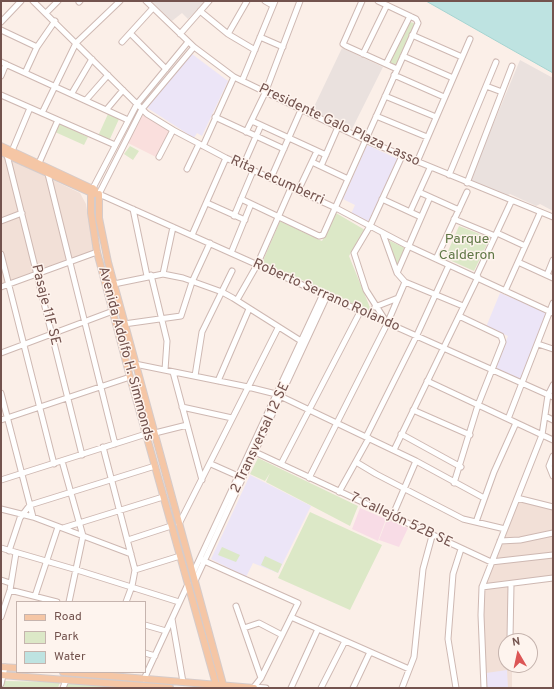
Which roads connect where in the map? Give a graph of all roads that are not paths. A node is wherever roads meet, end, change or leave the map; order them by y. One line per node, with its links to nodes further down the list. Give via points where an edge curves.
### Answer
1 (21, 1): 19 (street)
2 (33, 1): 16 (street, Rita Lecumberri)
3 (58, 1): 16 (street)
4 (120, 1): 29 (street)
5 (146, 1): 14 (street, Presidente Galo Plaza Lasso)
6 (209, 1): 15 (street)
7 (247, 1): 23 (street)
8 (265, 1): 12 (street)
9 (300, 1): 32 (street)
10 (362, 1): 34 (street, via 343,43)
11 (378, 1): 13 (street)
12 (273, 3): 25 (street)
13 (387, 6): 17 (street); 34 (street)
14 (153, 8): 21 (street); 22 (street, Presidente Galo Plaza Lasso)
15 (200, 12): 22 (street); 23 (street)
16 (46, 13): 18 (street, Rita Lecumberri)
17 (410, 16): 24 (street, via 418,23); 40 (street)
18 (55, 21): 29 (street, Rita Lecumberri); 30 (street)
19 (1, 22)
20 (1, 30): 30 (street)
21 (131, 34): 27 (street); 42 (street)
22 (180, 34): 28 (street, Presidente Galo Plaza Lasso)
23 (228, 34): 33 (street)
24 (412, 35): 35 (street); 36 (street)
25 (260, 37): 32 (street); 33 (street)
26 (470, 39): 36 (street)
27 (122, 42)
28 (188, 42): 31 (street, Presidente Galo Plaza Lasso); 42 (street)
29 (76, 44): 37 (street, Rita Lecumberri); 51 (street)
30 (37, 47): 44 (street)
31 (194, 47): 48 (street, Presidente Galo Plaza Lasso); 64 (street, Avenida Adolfo H. Simmonds)
32 (283, 47): 56 (street)
33 (255, 50): 50 (street)
34 (363, 54): 40 (street)
35 (403, 56): 43 (street); 49 (street)
36 (462, 57): 49 (street)
37 (92, 59): 45 (street, Rita Lecumberri); 55 (street)
38 (496, 62): 52 (street)
39 (4, 63): 44 (street); 47 (street)
40 (386, 64): 43 (street)
41 (512, 66): 54 (street)
42 (166, 69): 61 (street)
43 (397, 69): 46 (street)
44 (25, 73): 51 (street)
45 (108, 75): 53 (street, Rita Lecumberri); 60 (street)
46 (394, 75): 58 (street); 59 (street)
47 (1, 76)
48 (234, 77): 50 (street, Presidente Galo Plaza Lasso); 68 (street)
49 (453, 78): 59 (street)
50 (242, 81): 56 (street, Presidente Galo Plaza Lasso)
51 (54, 86): 55 (street); 66 (street)
52 (486, 86): 54 (street); 100 (street)
53 (122, 90): 61 (street, Rita Lecumberri); 63 (street)
54 (502, 92): 103 (street)
55 (72, 93): 60 (street)
56 (265, 93): 65 (street, Presidente Galo Plaza Lasso); 72 (street)
57 (1, 96): 62 (street)
58 (385, 96): 67 (street); 69 (street)
59 (444, 97): 69 (street)
60 (86, 100): 63 (street)
61 (137, 104): 64 (street, Rita Lecumberri); 71 (street)
62 (30, 108): 66 (street); 86 (street)
63 (107, 109): 71 (street)
64 (142, 109): 75 (street, Rita Lecumberri); 109 (street, Avenida Adolfo H. Simmonds)
65 (301, 110): 74 (street, Presidente Galo Plaza Lasso); 79 (street)
66 (42, 113): 70 (street)
67 (376, 116): 78 (street); 80 (street)
68 (215, 117): 76 (street); 82 (street)
69 (436, 118): 78 (street)
70 (58, 120): 81 (street); 93 (street)
71 (128, 120): 81 (street)
72 (252, 121): 73 (street); 76 (street)
73 (261, 126): 77 (street); 79 (street)
74 (338, 127): 80 (street, Presidente Galo Plaza Lasso); 87 (street)
75 (173, 130): 82 (street, Rita Lecumberri); 89 (street)
76 (246, 132): 77 (street)
77 (256, 136): 84 (street); 94 (street)
78 (427, 137): 92 (street)
79 (289, 138): 84 (street); 85 (street)
80 (365, 140): 88 (street, Presidente Galo Plaza Lasso); 102 (street)
81 (115, 145): 105 (street)
82 (201, 145): 90 (street, Rita Lecumberri); 97 (street)
83 (1, 146): 86 (main road, Roberto Serrano Rolando)
84 (284, 149): 101 (street)
85 (317, 151): 87 (street); 91 (street)
86 (7, 153): 93 (main road, Roberto Serrano Rolando); 99 (main road, Roberto Serrano Rolando); 120 (street, Pasaje 11F SE)
87 (326, 155): 95 (street)
88 (402, 156): 92 (street, Presidente Galo Plaza Lasso); 112 (street)
89 (158, 157)
90 (226, 158): 94 (street, Rita Lecumberri); 114 (street)
91 (312, 162): 95 (street); 106 (street)
92 (417, 162): 96 (street, Presidente Galo Plaza Lasso)
93 (39, 163): 105 (main road, Roberto Serrano Rolando)
94 (242, 166): 98 (street, Rita Lecumberri)
95 (321, 166): 102 (street)
96 (430, 168): 100 (street, Presidente Galo Plaza Lasso); 107 (street)
97 (187, 169)
98 (253, 171): 101 (street, Rita Lecumberri); 111 (street)
99 (48, 174): 105 (main road, Roberto Serrano Rolando); 142 (street)
100 (449, 175): 103 (street, Presidente Galo Plaza Lasso)
101 (271, 178): 104 (street, Rita Lecumberri)
102 (348, 179): 116 (street)
103 (467, 183): 113 (street, Presidente Galo Plaza Lasso)
104 (291, 188): 106 (street, Rita Lecumberri); 123 (street)
105 (92, 191): 109 (main road, Roberto Serrano Rolando); 137 (main road, Avenida Adolfo H. Simmonds, via 93,228)
106 (298, 191): 116 (street, Rita Lecumberri)
107 (419, 192): 110 (street); 119 (street)
108 (467, 192): 118 (street)
109 (99, 194): 117 (street, Roberto Serrano Rolando); 157 (main road, Avenida Adolfo H. Simmonds, via 101,229)
110 (430, 197): 118 (street); 124 (street)
111 (241, 199): 115 (street); 122 (street)
112 (382, 199): 119 (street); 129 (street)
113 (511, 202): 121 (street, Presidente Galo Plaza Lasso); 132 (street)
114 (207, 203): 122 (street); 133 (street)
115 (251, 204): 123 (street); 128 (street)
116 (336, 208): 123 (street, via 323,236); 129 (street, Rita Lecumberri)
117 (133, 209): 130 (street, Roberto Serrano Rolando); 150 (street)
118 (459, 210): 126 (street)
119 (410, 212): 124 (street)
120 (22, 213): 127 (street); 148 (street, Pasaje 11F SE)
121 (540, 213): 125 (street, Presidente Galo Plaza Lasso); 136 (street)
122 (234, 216): 128 (street)
123 (279, 216): 144 (street)
124 (421, 217): 135 (street)
125 (553, 218)
126 (454, 219): 132 (street); 140 (street)
127 (1, 220)
128 (245, 220): 138 (street)
129 (370, 226): 131 (street, Rita Lecumberri); 167 (street, via 354,253 361,280)
130 (173, 227): 133 (street, Roberto Serrano Rolando); 149 (street)
131 (383, 234): 135 (street, Rita Lecumberri); 147 (street)
132 (496, 234): 136 (street); 152 (street)
133 (192, 235): 134 (street, Roberto Serrano Rolando)
134 (210, 244): 138 (street, Roberto Serrano Rolando); 154 (street)
135 (408, 246): 140 (street, Rita Lecumberri); 147 (street)
136 (525, 246): 143 (street)
137 (97, 252): 142 (street); 169 (main road, Avenida Adolfo H. Simmonds)
138 (231, 253): 144 (street, Roberto Serrano Rolando)
139 (1, 254): 156 (street)
140 (436, 259): 145 (street, Rita Lecumberri)
141 (553, 260): 151 (street)
142 (70, 262): 148 (street); 174 (street)
143 (518, 262): 151 (street); 159 (street)
144 (257, 264): 162 (street, Roberto Serrano Rolando); 164 (street)
145 (449, 264): 152 (street, Rita Lecumberri); 161 (street)
146 (232, 270): 160 (street)
147 (397, 273): 155 (street)
148 (37, 274): 156 (street); 178 (street, Pasaje 11F SE)
149 (163, 274): 150 (street); 154 (street)
150 (149, 275): 157 (street); 173 (street)
151 (547, 275): 153 (street)
152 (477, 277): 159 (street, Rita Lecumberri); 166 (street)
153 (553, 278)
154 (192, 282): 160 (street); 173 (street, via 181,316)
155 (405, 282): 161 (street); 163 (street)
156 (8, 284): 158 (street); 182 (street)
157 (114, 284): 175 (main road, Avenida Adolfo H. Simmonds)
158 (1, 287)
159 (505, 291): 171 (street, Rita Lecumberri)
160 (222, 292): 164 (street); 190 (street, via 202,332)
161 (436, 294): 166 (street); 179 (street)
162 (325, 295): 170 (street, Roberto Serrano Rolando); 180 (street, 2 Transversal 12 SE); 199 (street, 2 Transversal 12 SE)
163 (398, 298): 167 (street); 176 (street)
164 (237, 300): 168 (street)
165 (553, 303): 171 (street)
166 (463, 306): 172 (street)
167 (375, 307): 176 (street)
168 (249, 309): 177 (street); 192 (street)
169 (113, 311): 174 (street); 191 (main road, Avenida Adolfo H. Simmonds)
170 (360, 312): 176 (street, Roberto Serrano Rolando); 205 (street)
171 (551, 312): 181 (street)
172 (459, 316): 183 (street); 188 (street, via 501,336 503,342)
173 (162, 318): 175 (street); 187 (street, via 167,341)
174 (85, 322): 178 (street); 196 (street)
175 (124, 324): 186 (main road, Avenida Adolfo H. Simmonds)
176 (387, 324): 179 (street, Roberto Serrano Rolando); 214 (street)
177 (278, 328): 180 (street); 197 (street)
178 (52, 334): 182 (street); 201 (street, Pasaje 11F SE)
179 (416, 337): 183 (street, Roberto Serrano Rolando); 221 (street)
180 (301, 341): 199 (street, 2 Transversal 12 SE)
181 (538, 344): 184 (street); 194 (street)
182 (24, 345): 185 (street); 203 (street)
183 (443, 348): 188 (street, Roberto Serrano Rolando); 193 (street)
184 (553, 350)
185 (1, 353)
186 (135, 364): 187 (street); 216 (main road, Avenida Adolfo H. Simmonds)
187 (165, 370): 189 (street)
188 (491, 370): 194 (street, Roberto Serrano Rolando); 202 (street)
189 (173, 372): 190 (street); 204 (street)
190 (195, 376): 192 (street)
191 (130, 377): 196 (street); 217 (main road, Avenida Adolfo H. Simmonds)
192 (218, 381): 197 (street)
193 (426, 381): 202 (street); 206 (street)
194 (522, 384): 200 (street, Roberto Serrano Rolando); 210 (street)
195 (553, 385): 200 (street)
196 (101, 386): 201 (street); 223 (street)
197 (248, 387): 199 (street); 209 (street)
198 (1, 393): 208 (street)
199 (278, 395): 205 (street); 226 (street, 2 Transversal 12 SE); 238 (street, 2 Transversal 12 SE)
200 (551, 396): 207 (street)
201 (68, 398): 203 (street); 227 (street, Pasaje 11F SE)
202 (478, 405): 210 (street); 219 (street)
203 (40, 407): 208 (street); 232 (street)
204 (182, 407): 209 (street); 215 (street)
205 (309, 409): 214 (street); 234 (street)
206 (413, 410): 218 (street); 219 (street)
207 (545, 416): 212 (street); 220 (street)
208 (8, 418): 211 (street); 237 (street)
209 (232, 418): 233 (street)
210 (508, 419): 213 (street)
211 (1, 420)
212 (553, 420)
213 (516, 423): 220 (street); 249 (street)
214 (338, 424): 221 (street); 240 (street)
215 (187, 425): 216 (street); 243 (street)
216 (155, 433): 260 (main road, Avenida Adolfo H. Simmonds)
217 (146, 434): 223 (street); 235 (main road, Avenida Adolfo H. Simmonds)
218 (401, 434): 225 (street); 236 (street)
219 (470, 435): 236 (street)
220 (542, 435): 222 (street); 250 (street)
221 (367, 438): 225 (street); 231 (street)
222 (553, 440)
223 (115, 444): 224 (street)
224 (103, 447): 227 (street); 241 (street)
225 (394, 450): 230 (street)
226 (255, 452): 234 (street, 7 Callejón 52B SE); 276 (street, 2 Transversal 12 SE)
227 (82, 454): 229 (street)
228 (553, 456): 239 (street, via 549,466)
229 (62, 461): 232 (street); 247 (street)
230 (416, 461): 244 (street); 245 (street)
231 (356, 462): 245 (street); 246 (street)
232 (54, 464): 237 (street)
233 (211, 464): 238 (street); 243 (street)
234 (281, 464): 240 (street, 7 Callejón 52B SE)
235 (155, 466): 241 (street); 248 (main road, Avenida Adolfo H. Simmonds)
236 (461, 466): 244 (street)
237 (22, 474): 242 (street); 251 (street)
238 (238, 476): 276 (street, 2 Transversal 12 SE)
239 (553, 476)
240 (310, 478): 246 (street, 7 Callejón 52B SE)
241 (112, 479): 247 (street); 254 (street)
242 (1, 480)
243 (202, 480): 260 (street)
244 (454, 483): 249 (street)
245 (403, 488): 257 (street); 258 (street, via 463,519)
246 (339, 492): 257 (street, 7 Callejón 52B SE)
247 (70, 493): 251 (street); 259 (street)
248 (163, 497): 254 (street); 261 (main road, Avenida Adolfo H. Simmonds)
249 (484, 498): 258 (street)
250 (517, 498): 252 (street); 263 (street)
251 (30, 505): 255 (street); 256 (street)
252 (553, 507)
253 (1, 509): 255 (street)
254 (120, 510): 259 (street); 267 (street)
255 (23, 514): 256 (street); 271 (street)
256 (33, 517): 262 (street)
257 (392, 517): 266 (street, 7 Callejón 52B SE)
258 (476, 522): 263 (street)
259 (80, 523): 262 (street); 265 (street)
260 (179, 524): 281 (main road, Avenida Adolfo H. Simmonds)
261 (171, 526): 267 (street); 275 (main road, Avenida Adolfo H. Simmonds)
262 (61, 528): 265 (street); 277 (street)
263 (505, 529): 268 (street)
264 (553, 533): 268 (street)
265 (82, 536): 273 (street); 279 (street)
266 (432, 536): 270 (street, 7 Callejón 52B SE); 312 (street, via 423,569 416,646)
267 (128, 540): 273 (street)
268 (500, 541): 278 (street)
269 (1, 548): 271 (street)
270 (461, 549): 278 (street, 7 Callejón 52B SE); 333 (street, via 453,574 448,639)
271 (10, 551): 272 (street)
272 (16, 553): 277 (street); 285 (street)
273 (131, 554): 280 (street)
274 (553, 555): 278 (street)
275 (180, 556): 280 (street); 286 (main road, Avenida Adolfo H. Simmonds)
276 (202, 560): 281 (street, 2 Transversal 12 SE); 284 (street, 2 Transversal 12 SE); 298 (street, via 298,603)
277 (47, 561): 279 (street); 291 (street)
278 (490, 562): 289 (street)
279 (77, 570): 288 (street); 293 (street)
280 (135, 570): 288 (street)
281 (192, 573): 284 (main road, Avenida Adolfo H. Simmonds)
282 (553, 578): 287 (street)
283 (1, 580): 285 (street)
284 (195, 581): 323 (main road, Avenida Adolfo H. Simmonds)
285 (10, 583): 290 (street)
286 (188, 584): 295 (street); 322 (main road, Avenida Adolfo H. Simmonds)
287 (511, 584): 289 (street); 304 (street)
288 (132, 586): 294 (street); 295 (street)
289 (482, 587): 334 (street)
290 (10, 590): 291 (street); 297 (street)
291 (35, 596): 292 (street)
292 (45, 601)
293 (69, 601)
294 (126, 601)
295 (179, 602): 299 (street)
296 (236, 606): 301 (street)
297 (1, 617)
298 (291, 617): 302 (street); 305 (street)
299 (172, 618): 303 (street); 319 (street)
300 (146, 625): 303 (street)
301 (244, 628): 305 (street, via 259,623); 316 (street)
302 (318, 629): 306 (street); 329 (street)
303 (166, 631): 309 (street)
304 (510, 633)
305 (282, 635): 316 (street)
306 (344, 641): 307 (street); 330 (street)
307 (370, 652): 312 (street); 331 (street)
308 (146, 653): 309 (street)
309 (155, 656): 317 (street)
310 (3, 667): 311 (main road); 315 (street)
311 (16, 668)
312 (409, 669): 332 (street)
313 (83, 673): 314 (main road)
314 (103, 674): 317 (main road)
315 (2, 675): 318 (main road); 320 (street)
316 (261, 678): 327 (street)
317 (144, 679): 319 (main road)
318 (66, 680): 321 (main road); 325 (street)
319 (183, 682): 322 (main road)
320 (1, 684)
321 (121, 686): 326 (main road)
322 (216, 686): 323 (main road)
323 (224, 687): 324 (main road)
324 (246, 687): 327 (main road)
325 (64, 688)
326 (170, 688)
327 (254, 688): 328 (street)
328 (266, 688)
329 (290, 688)
330 (321, 688)
331 (353, 688)
332 (402, 688)
333 (456, 688)
334 (484, 688)

